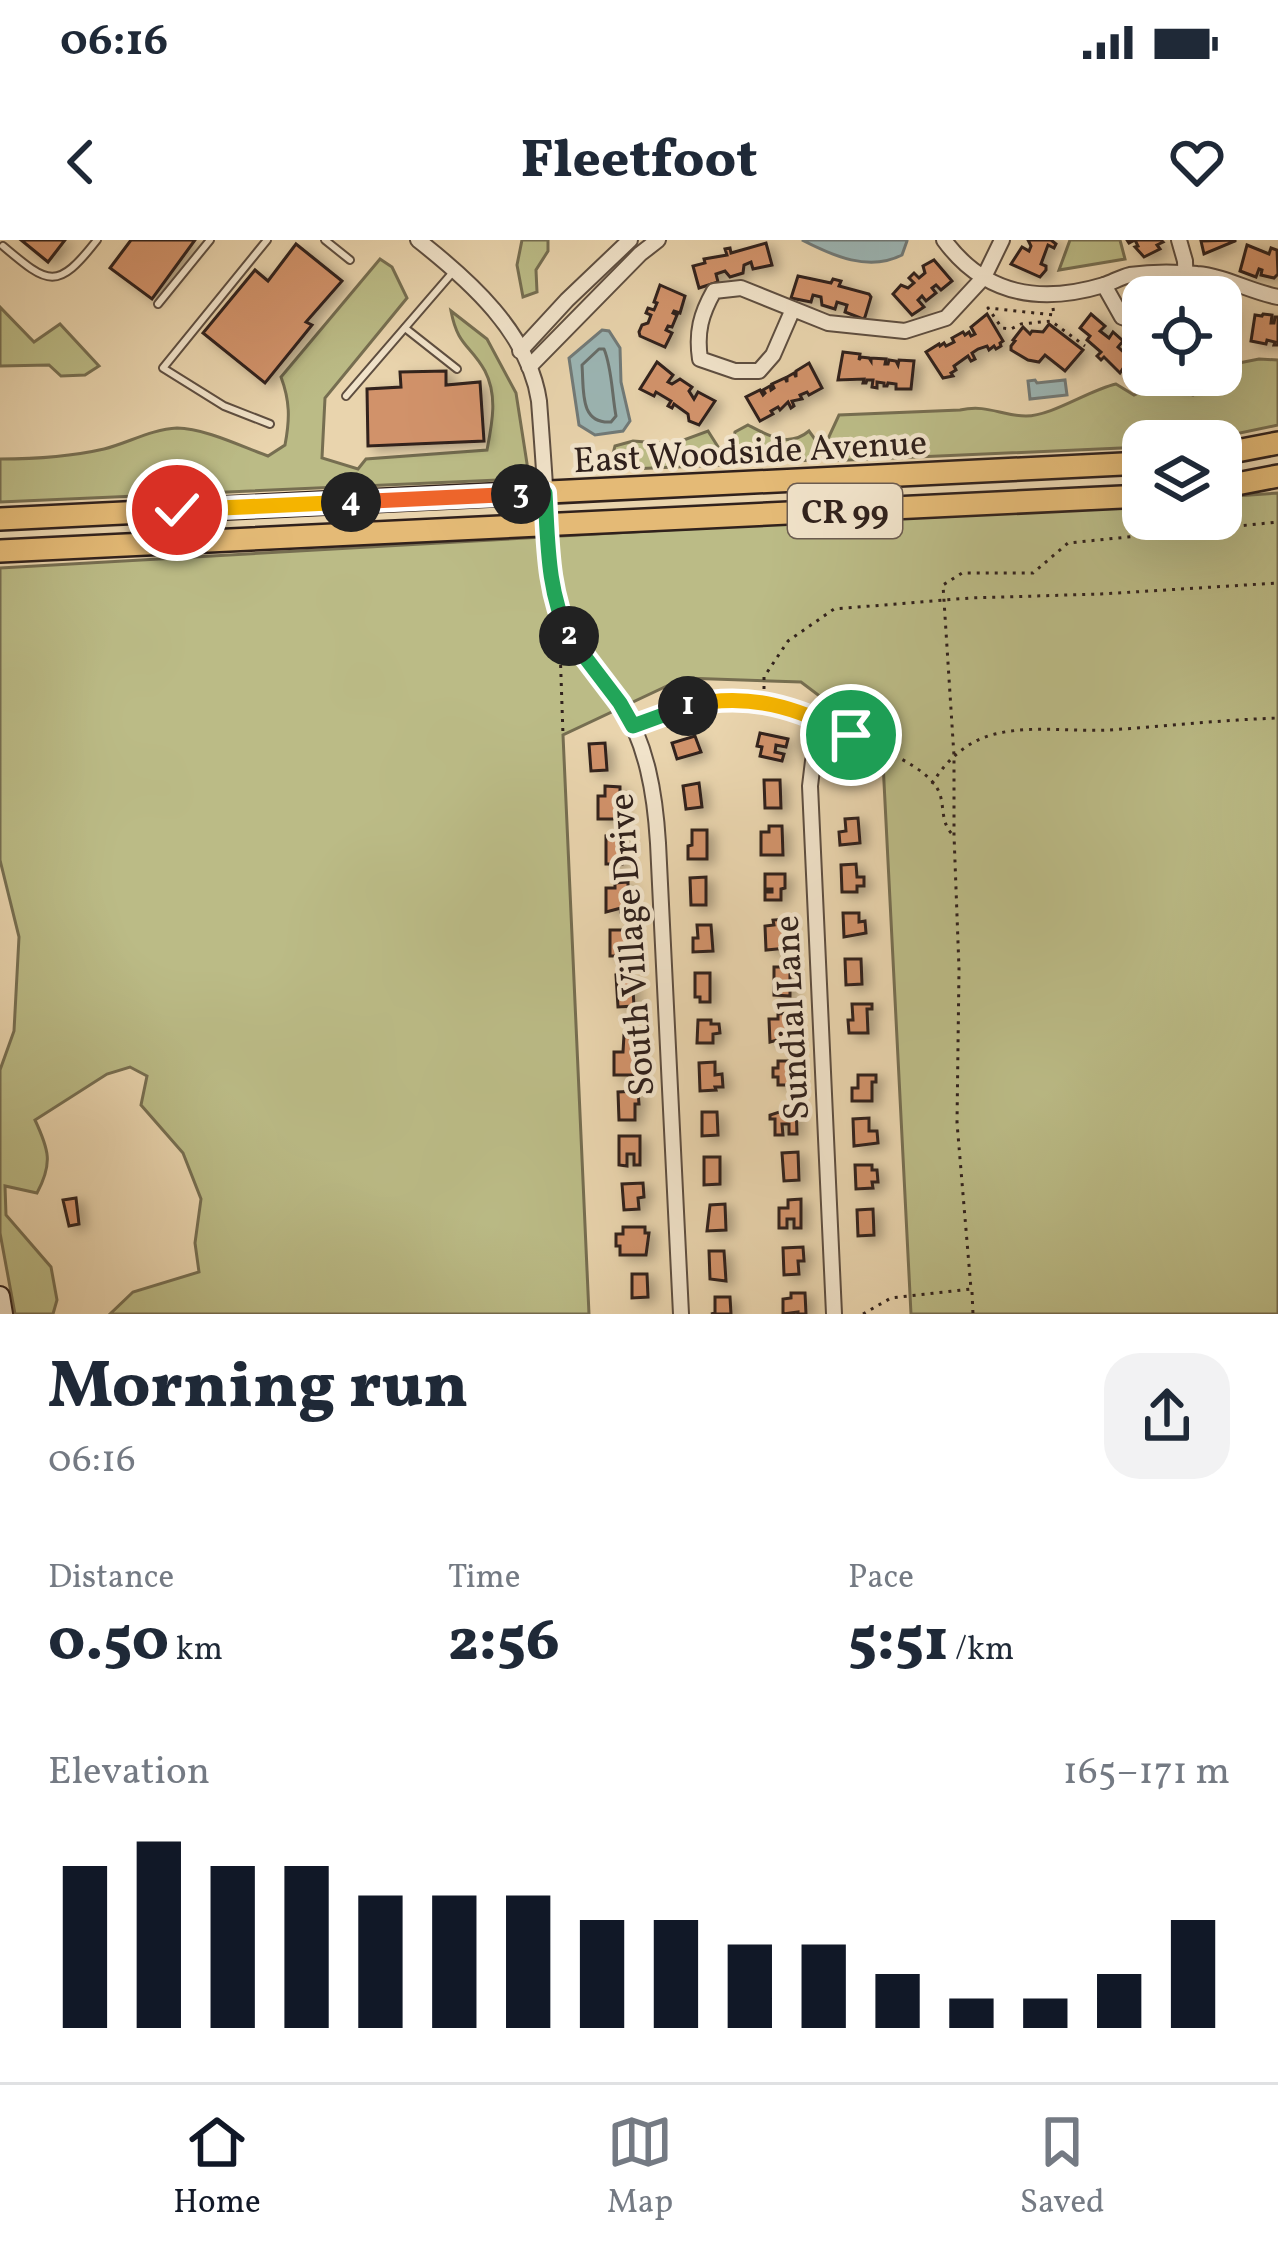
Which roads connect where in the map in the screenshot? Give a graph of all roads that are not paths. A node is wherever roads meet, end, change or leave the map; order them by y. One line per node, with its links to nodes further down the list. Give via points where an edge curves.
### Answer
1 (97, 240): 11 (lane, via 58,278 35,273)
2 (210, 240): 18 (lane)
3 (267, 240): 26 (lane, via 163,368)
4 (325, 240): 12 (lane)
5 (418, 240): 13 (street, South Village Drive)
6 (630, 240): 22 (street)
7 (944, 240): 15 (street)
8 (1002, 240): 15 (street)
9 (1179, 240): 14 (street)
10 (654, 241): 23 (street)
11 (3, 246)
12 (350, 260)
13 (456, 270): 21 (lane); 22 (street, South Village Drive)
14 (1185, 274): 16 (street, via 1129,275); 17 (street)
15 (984, 278): 16 (street, via 1011,291 1062,295); 19 (street, via 946,318 904,331 828,323)
16 (1104, 285): 20 (street)
17 (1278, 297)
18 (158, 304)
19 (793, 309): 19 (street, via 759,371 700,358 697,336 714,291 741,288)
20 (1122, 317)
21 (405, 328): 24 (lane); 25 (lane)
22 (520, 351): 23 (street, South Village Drive)
23 (529, 367): 32 (street, South Village Drive)
24 (457, 369)
25 (346, 396)
26 (270, 424)
27 (1278, 443): 28 (main road)
28 (1242, 450)
29 (1122, 464): 32 (main road, East Woodside Avenue / CR 99)
30 (1278, 476): 31 (main road)
31 (1242, 483)
32 (545, 493): 34 (main road, East Woodside Avenue / CR 99); 35 (street, South Village Drive)
33 (1122, 497): 35 (main road, East Woodside Avenue / CR 99)
34 (0, 519)
35 (547, 526): 36 (main road, East Woodside Avenue / CR 99); 38 (street, South Village Drive, via 559,615)
36 (0, 551)
37 (832, 725): 38 (street, via 764,702 724,700); 39 (street); 43 (street, Sundial Lane, via 810,786)
38 (633, 726): 42 (street, South Village Drive, via 657,820)
39 (851, 735)
40 (0, 1296): 41 (main road)
41 (3, 1314)
42 (681, 1314)
43 (834, 1314)

